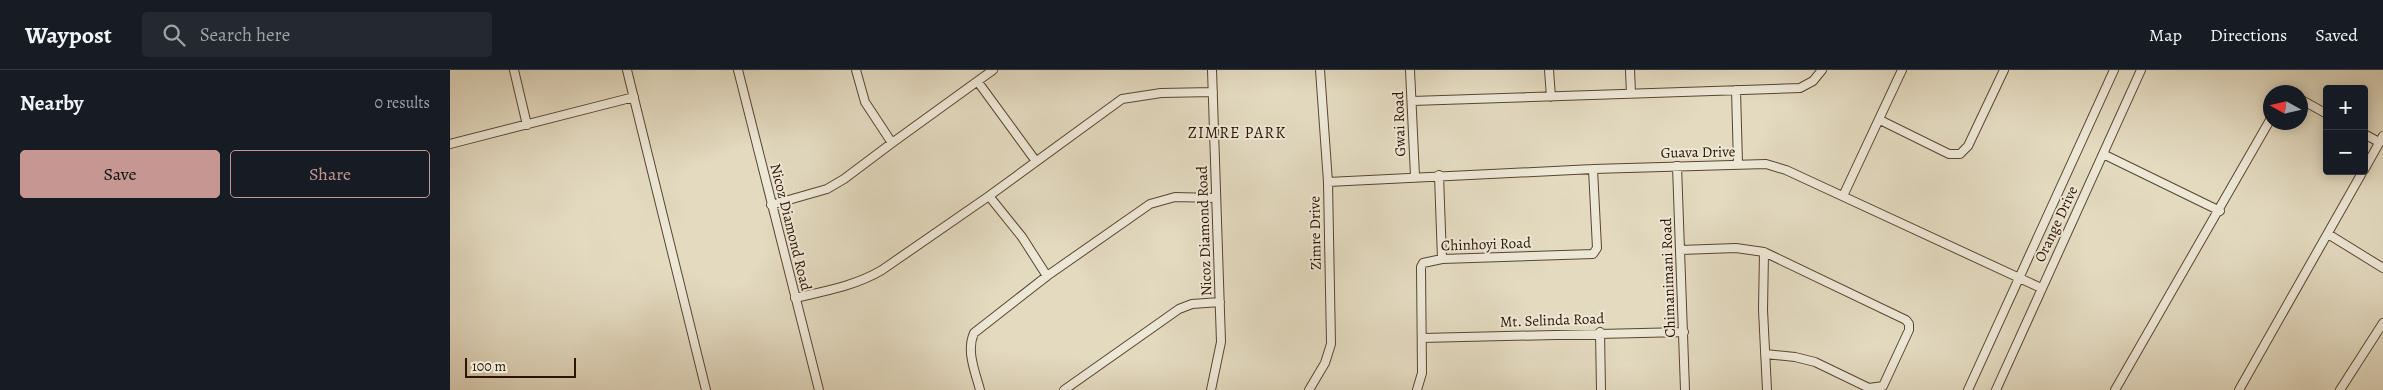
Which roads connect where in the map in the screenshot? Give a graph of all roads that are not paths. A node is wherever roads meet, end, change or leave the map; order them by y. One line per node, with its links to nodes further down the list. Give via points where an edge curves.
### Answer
1 (514, 70): 26 (street)
2 (628, 70): 20 (street)
3 (738, 70): 45 (street, Nicoz Diamond Road)
4 (856, 70): 30 (street, via 865,102)
5 (993, 70): 16 (street)
6 (1212, 70): 18 (street, Nicoz Diamond Road)
7 (1320, 70): 41 (street, Zimre Drive)
8 (1410, 70): 22 (street, Gwai Road)
9 (1549, 70): 21 (street)
10 (1630, 70): 19 (street)
11 (1822, 70): 17 (street, via 1803,87)
12 (1902, 70): 25 (street)
13 (2004, 70): 25 (street, via 1968,146 1960,154 1949,154)
14 (2114, 70): 53 (street)
15 (2141, 70): 32 (street, Orange Drive)
16 (978, 82): 30 (street); 33 (street)
17 (1736, 90): 19 (street); 35 (street)
18 (1213, 92): 33 (street, via 1152,94 1122,99); 44 (street, Nicoz Diamond Road)
19 (1630, 93): 21 (street)
20 (634, 96): 26 (street); 62 (street)
21 (1551, 96): 22 (street)
22 (1412, 101): 40 (street, Gwai Road)
23 (2308, 104): 24 (street)
24 (2323, 112)
25 (1880, 120): 43 (street)
26 (527, 125): 31 (street)
27 (2265, 130): 46 (street)
28 (2368, 135): 29 (street)
29 (2381, 139): 34 (street)
30 (892, 143): 45 (street, via 827,189)
31 (450, 144)
32 (2103, 154): 46 (street); 54 (street, Orange Drive)
33 (1035, 160): 42 (street)
34 (2368, 163)
35 (1738, 164): 36 (street, Guava Drive); 43 (street, Guava Drive, via 1775,165)
36 (1677, 166): 37 (street, Guava Drive); 48 (street, Chimanimani Road)
37 (1593, 169): 38 (street, Guava Drive); 50 (street, Chinhoyi Road, via 1597,248 1593,254)
38 (1439, 175): 40 (street, Guava Drive); 50 (street)
39 (2361, 175): 47 (street)
40 (1414, 176): 41 (street, Guava Drive)
41 (1328, 182): 67 (street, Zimre Drive, via 1331,344 1325,363)
42 (989, 196): 52 (street, via 1022,237); 55 (street, via 866,279)
43 (1843, 196): 53 (street, Guava Drive)
44 (1215, 198): 52 (street, via 1175,198 1150,204); 56 (street, Nicoz Diamond Road)
45 (771, 205): 55 (street, Nicoz Diamond Road)
46 (2220, 211): 74 (street)
47 (2328, 234): 51 (street); 75 (street)
48 (1680, 250): 49 (street, via 1736,248); 59 (street, Chimanimani Road)
49 (1764, 252): 61 (street); 61 (street, via 1909,324 1882,386 1876,388 1869,388 1795,356)
50 (1442, 259): 60 (street, Chinhoyi Road, via 1427,261 1421,267)
51 (2383, 268)
52 (1047, 276): 64 (street, via 974,333 970,342 971,352)
53 (2019, 278): 54 (street, Guava Drive); 72 (street)
54 (2041, 288): 73 (street, Orange Drive)
55 (795, 298): 63 (street, Nicoz Diamond Road)
56 (1220, 302): 65 (street, via 1192,304 1179,309); 66 (street, Nicoz Diamond Road, via 1221,342)
57 (2383, 323): 76 (street)
58 (1600, 332): 59 (street, Mt. Selinda Road); 60 (street, Mt. Selinda Road); 69 (street)
59 (1684, 332): 70 (street, Chimanimani Road)
60 (1422, 338): 68 (street, Chinhoyi Road, via 1422,373)
61 (1765, 354): 71 (street)
62 (706, 390)
63 (819, 390)
64 (980, 390)
65 (1064, 390)
66 (1211, 390)
67 (1309, 390)
68 (1418, 390)
69 (1601, 390)
70 (1685, 390)
71 (1767, 390)
72 (1968, 390)
73 (1996, 390)
74 (2115, 390)
75 (2239, 390)
76 (2340, 390)

